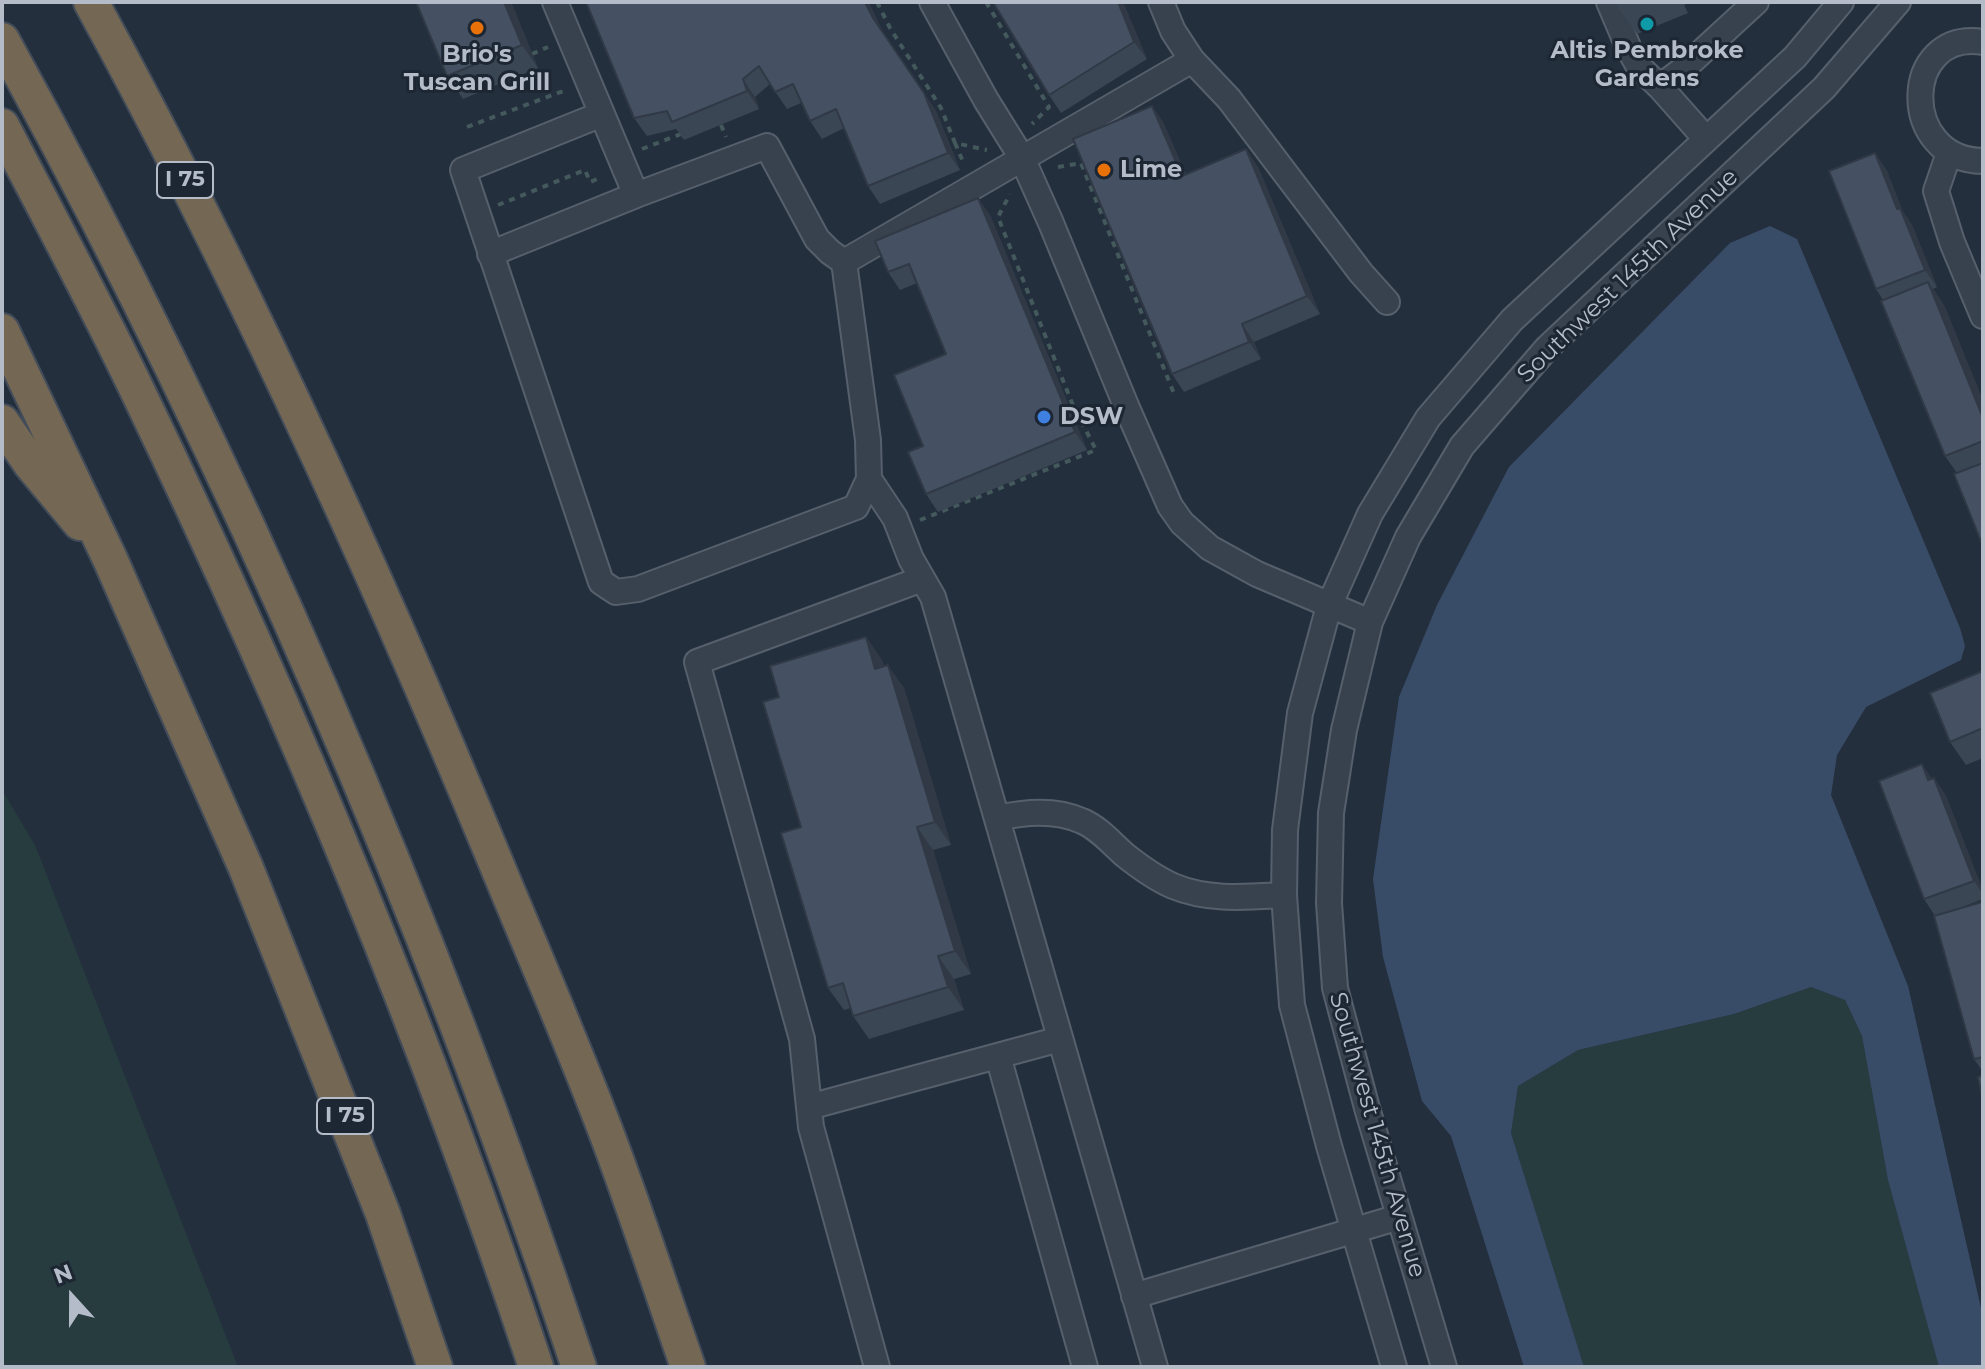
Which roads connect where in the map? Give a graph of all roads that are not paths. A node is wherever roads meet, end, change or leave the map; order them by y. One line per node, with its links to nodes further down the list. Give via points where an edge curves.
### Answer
1 (91, 2): 12 (highway, I 75)
2 (108, 2): 12 (highway)
3 (555, 2): 15 (street)
4 (932, 2): 19 (street)
5 (1161, 2): 13 (street)
6 (1609, 2): 14 (street, via 1639,67)
7 (1756, 2): 14 (street)
8 (1841, 2): 17 (street, Southwest 145th Avenue, via 1795,57)
9 (1898, 2): 32 (street, Southwest 145th Avenue, via 1824,88 1547,348 1462,446 1408,537)
10 (1982, 39): 18 (street, via 1939,52 1923,76 1919,102 1924,124)
11 (2, 40): 43 (highway, via 173,371 302,649 471,1062)
12 (113, 42): 44 (highway, I 75, via 253,319 429,702 609,1141)
13 (1192, 60): 19 (street); 24 (street, via 1229,99)
14 (1660, 87): 17 (street)
15 (602, 114): 21 (street); 22 (street, via 463,170)
16 (2, 126): 42 (highway, via 137,390 270,679 406,1008)
17 (1706, 139): 31 (street, Southwest 145th Avenue, via 1512,320 1428,418 1370,514)
18 (1949, 153): 20 (street); 25 (street, via 1936,191)
19 (1022, 158): 23 (street); 31 (street, via 1170,506 1210,548)
20 (1983, 161)
21 (636, 195): 22 (street); 23 (street, via 767,146 817,239)
22 (490, 254): 28 (street, via 601,582 616,592 638,589 856,507)
23 (844, 262): 28 (street)
24 (1387, 302)
25 (1983, 316)
26 (2, 331): 29 (highway, I 75)
27 (2, 422): 29 (highway)
28 (869, 479): 30 (street, via 895,518)
29 (110, 559): 41 (highway, I 75, via 252,883 383,1214)
30 (922, 579): 33 (street, via 933,597); 37 (street, via 697,662 802,1039)
31 (1329, 606): 32 (street); 34 (street, Southwest 145th Avenue, via 1300,713 1285,830)
32 (1370, 622): 38 (street, Southwest 145th Avenue, via 1331,813 1329,903 1335,988)
33 (997, 818): 34 (street, via 1066,815 1084,821 1174,886 1226,897); 35 (street)
34 (1284, 895): 39 (street, Southwest 145th Avenue, via 1292,1005)
35 (1060, 1039): 36 (street); 40 (street)
36 (998, 1056): 37 (street); 46 (street)
37 (809, 1107): 45 (street)
38 (1399, 1217): 39 (street); 49 (street, Southwest 145th Avenue)
39 (1353, 1230): 40 (street); 48 (street, Southwest 145th Avenue)
40 (1134, 1296): 47 (street)
41 (435, 1367)
42 (536, 1367)
43 (579, 1367)
44 (688, 1367)
45 (877, 1367)
46 (1085, 1367)
47 (1155, 1367)
48 (1394, 1367)
49 (1444, 1367)

